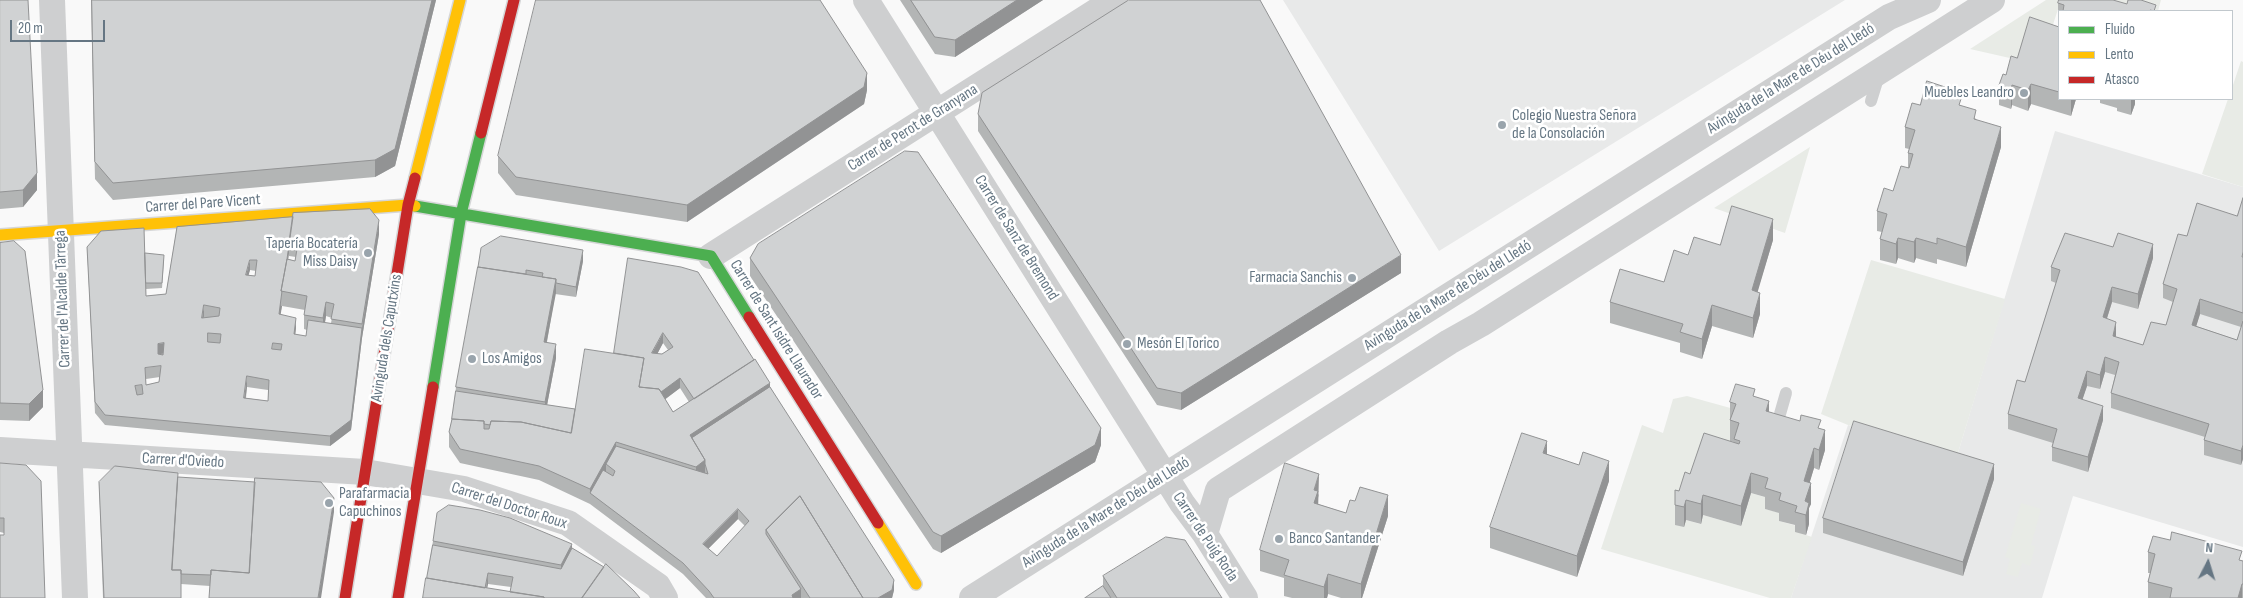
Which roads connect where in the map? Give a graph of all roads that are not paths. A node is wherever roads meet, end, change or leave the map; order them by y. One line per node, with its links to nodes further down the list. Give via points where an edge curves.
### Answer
1 (52, 0): 13 (street, Carrer de l'Alcalde Tàrrega)
2 (460, 0): 11 (street, Avinguda dels Caputxins)
3 (514, 0): 12 (street)
4 (866, 0): 10 (street, Carrer de Sanz de Bremond)
5 (1114, 0): 10 (street, Carrer de Perot de Granyana)
6 (1928, 0): 21 (street, Avinguda de la Mare de Déu del Lledó, via 1889,16)
7 (1992, 0): 8 (street)
8 (1880, 72): 9 (lane); 23 (street, via 1485,331 1449,342 1218,490)
9 (1871, 101)
10 (937, 113): 15 (street, Carrer de Perot de Granyana); 21 (street, Carrer de Sanz de Bremond)
11 (408, 205): 12 (street); 13 (street, Carrer del Pare Vicent); 20 (street, Avinguda dels Caputxins)
12 (461, 214): 15 (street, Carrer de Sant Isidre Llaurador); 22 (street)
13 (60, 231): 14 (street, Carrer del Pare Vicent); 19 (street, Carrer de l'Alcalde Tàrrega)
14 (0, 235)
15 (711, 256): 24 (street, Carrer de Sant Isidre Llaurador)
16 (1786, 394): 17 (lane)
17 (1780, 414)
18 (0, 450): 19 (street, Carrer d'Oviedo)
19 (69, 454): 20 (street, Carrer d'Oviedo); 26 (street, Carrer de l'Alcalde Tàrrega)
20 (365, 472): 22 (street); 27 (street, Avinguda dels Caputxins)
21 (1165, 476): 23 (street, Carrer de Puig Roda); 29 (street, Avinguda de la Mare de Déu del Lledó)
22 (418, 480): 25 (street, Carrer del Doctor Roux, via 464,489 568,523); 28 (street)
23 (1205, 534): 30 (street, Carrer de Puig Roda)
24 (921, 591)
25 (667, 594)
26 (75, 598)
27 (345, 598)
28 (398, 598)
29 (972, 598)
30 (1245, 598)

